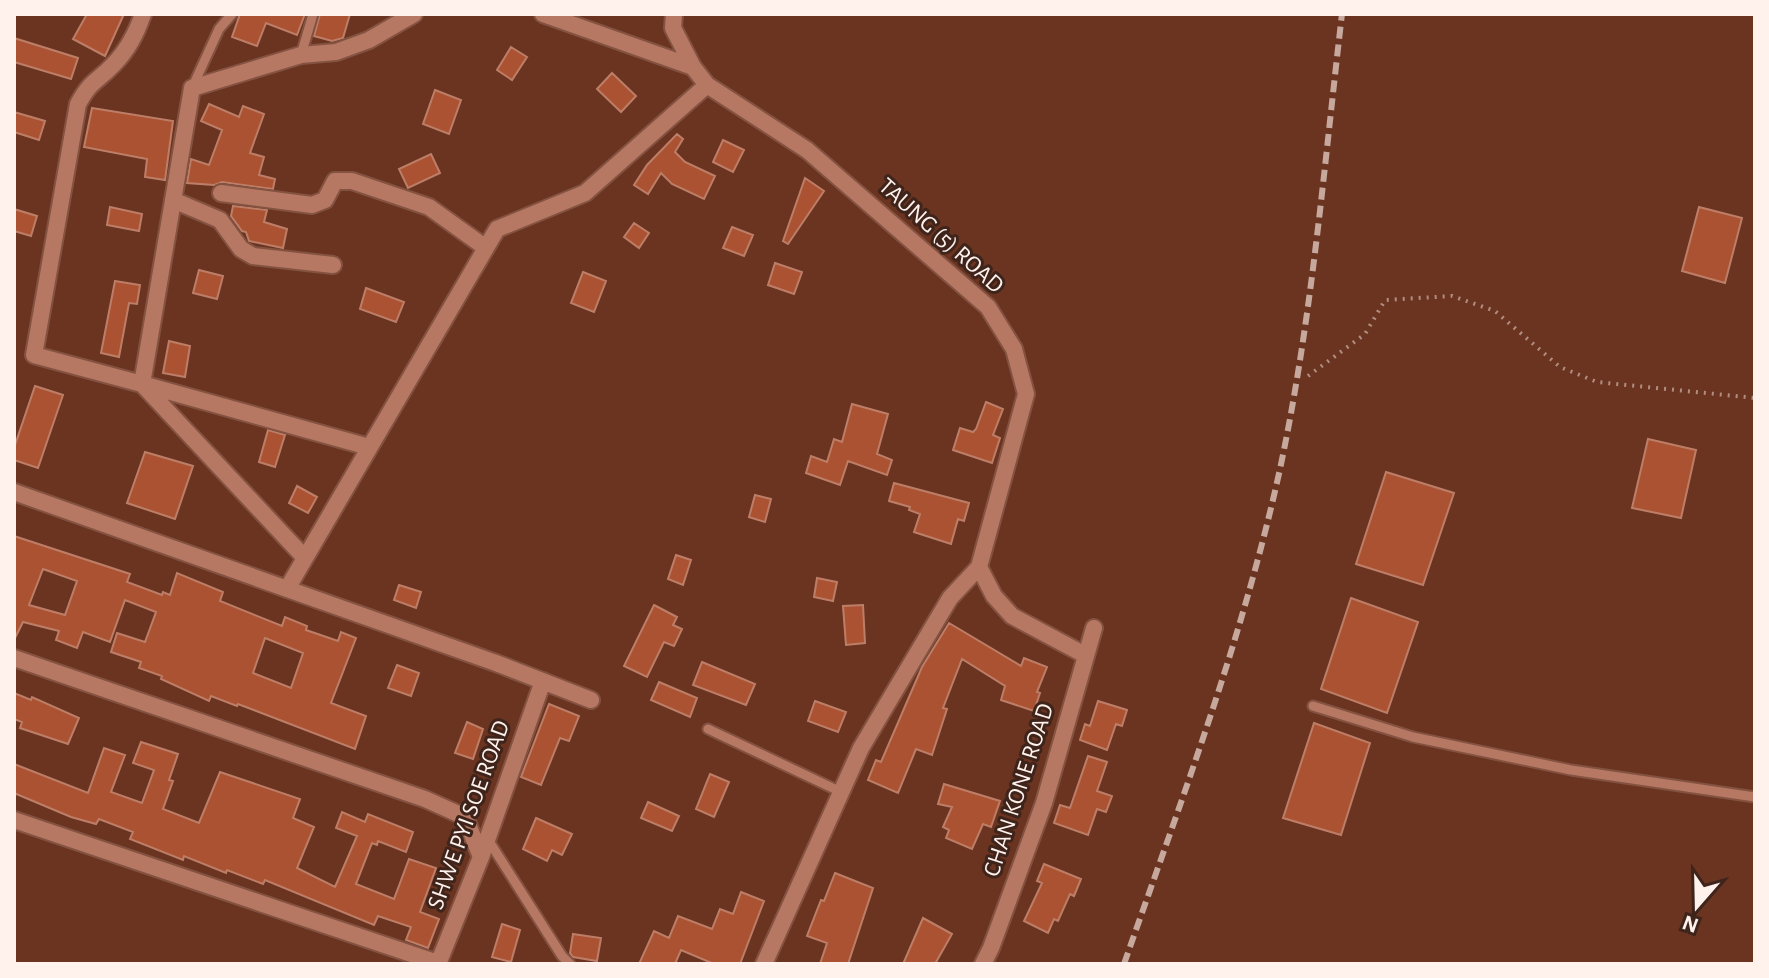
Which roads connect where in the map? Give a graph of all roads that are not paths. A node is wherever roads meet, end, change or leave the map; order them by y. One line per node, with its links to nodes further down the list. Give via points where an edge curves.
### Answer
1 (143, 14): 15 (street, via 132,43 89,84 78,104 34,355)
2 (232, 14): 10 (lane, via 214,38)
3 (313, 14): 7 (lane)
4 (414, 14): 7 (street, via 336,52)
5 (543, 14): 8 (street)
6 (674, 14): 8 (street, TAUNG (5) ROAD, via 673,28)
7 (301, 55): 10 (street)
8 (693, 67): 9 (street, TAUNG (5) ROAD)
9 (707, 85): 13 (street, via 585,193 497,229); 19 (street, TAUNG (5) ROAD, via 807,150 988,307 1014,349 1026,394)
10 (192, 88): 12 (street)
11 (221, 193): 13 (street, via 312,205 325,200 335,181 352,181 429,207)
12 (173, 200): 14 (street, via 220,220 241,249 253,256); 15 (street)
13 (486, 248): 16 (street)
14 (333, 265)
15 (142, 384): 16 (street); 18 (street)
16 (369, 447): 18 (street)
17 (14, 492): 20 (street)
18 (305, 558): 20 (street)
19 (979, 567): 22 (street, via 1012,616); 28 (street, via 950,598 861,748)
20 (287, 589): 24 (street)
21 (1094, 628): 22 (street, CHAN KONE ROAD)
22 (1085, 655): 36 (street, CHAN KONE ROAD, via 1044,803)
23 (14, 658): 32 (street, via 425,799 465,817)
24 (543, 681): 25 (street); 31 (street, SHWE PYI SOE ROAD)
25 (591, 700)
26 (1313, 706): 29 (lane, via 1413,737 1571,770)
27 (708, 729): 28 (lane)
28 (841, 792): 35 (street)
29 (1755, 797)
30 (14, 820): 33 (street)
31 (487, 838): 32 (street, SHWE PYI SOE ROAD); 34 (lane)
32 (481, 857): 33 (street, SHWE PYI SOE ROAD)
33 (438, 964)
34 (570, 964)
35 (764, 964)
36 (983, 964)

